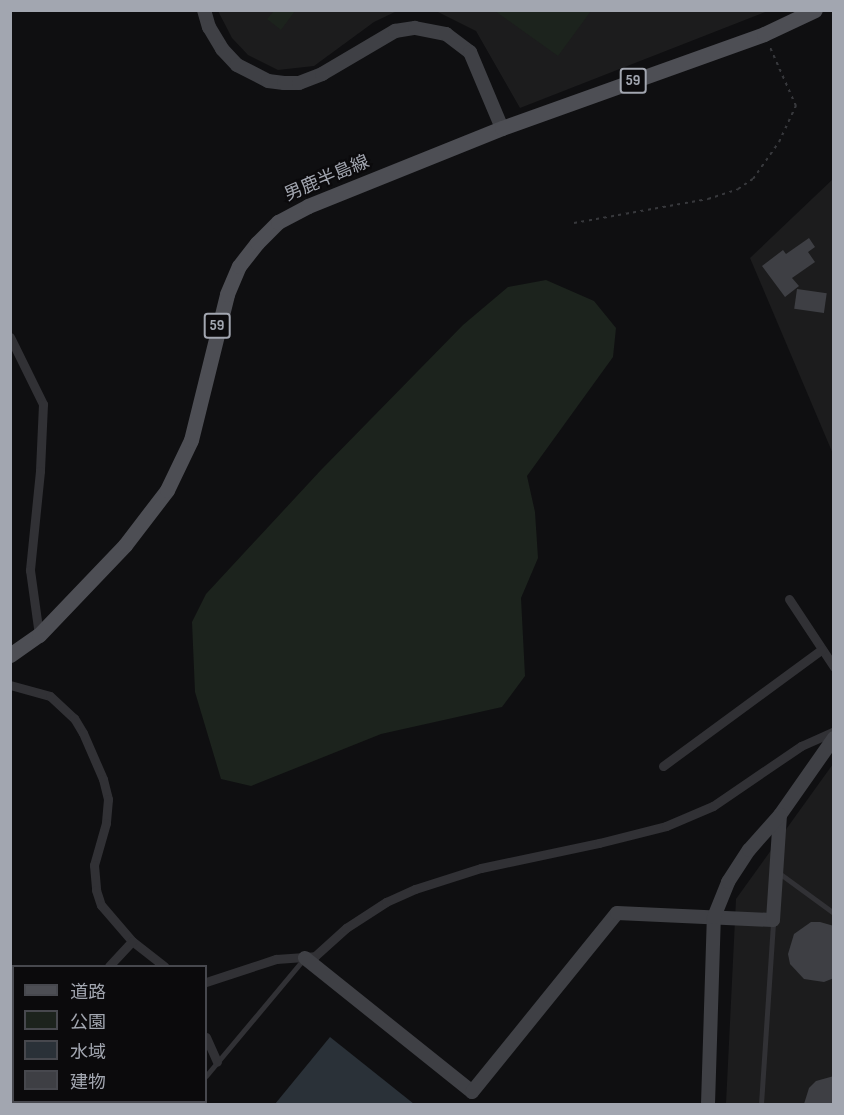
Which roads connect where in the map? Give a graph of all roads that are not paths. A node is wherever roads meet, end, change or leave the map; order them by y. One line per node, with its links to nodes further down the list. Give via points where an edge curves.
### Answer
1 (204, 10): 4 (street, via 222,49 237,65 268,81 284,83 299,83 322,74 395,31 415,28 446,34 470,52)
2 (815, 10): 3 (main road, 男鹿半島線 / 59)
3 (788, 17): 4 (main road, 男鹿半島線 / 59, via 764,34)
4 (502, 128): 7 (main road, 男鹿半島線 / 59, via 308,206 278,222 257,243 239,266 227,294 191,440 167,490 125,545)
5 (10, 337): 7 (street, via 43,404 30,570)
6 (789, 599): 8 (street)
7 (39, 635): 9 (main road, 男鹿半島線 / 59)
8 (822, 649): 10 (street); 14 (street)
9 (10, 655)
10 (834, 667)
11 (10, 685): 20 (street, via 50,696 74,718 83,733 108,799 94,865 96,890 101,904)
12 (834, 732): 21 (street, via 801,746 704,810 666,826 481,868 415,889 386,902 345,928 321,952)
13 (834, 738): 15 (street)
14 (663, 766)
15 (780, 814): 16 (street); 18 (street, via 728,882)
16 (776, 870): 17 (lane); 19 (street)
17 (834, 912)
18 (714, 917): 19 (street); 21 (street, via 617,913 472,1092); 28 (street)
19 (773, 920): 29 (lane)
20 (132, 941): 22 (street); 23 (street)
21 (304, 958): 24 (street, via 276,959); 26 (lane)
22 (110, 965)
23 (163, 965)
24 (207, 982)
25 (207, 1039): 26 (street)
26 (217, 1062): 27 (lane)
27 (207, 1076)
28 (708, 1104)
29 (761, 1104)

